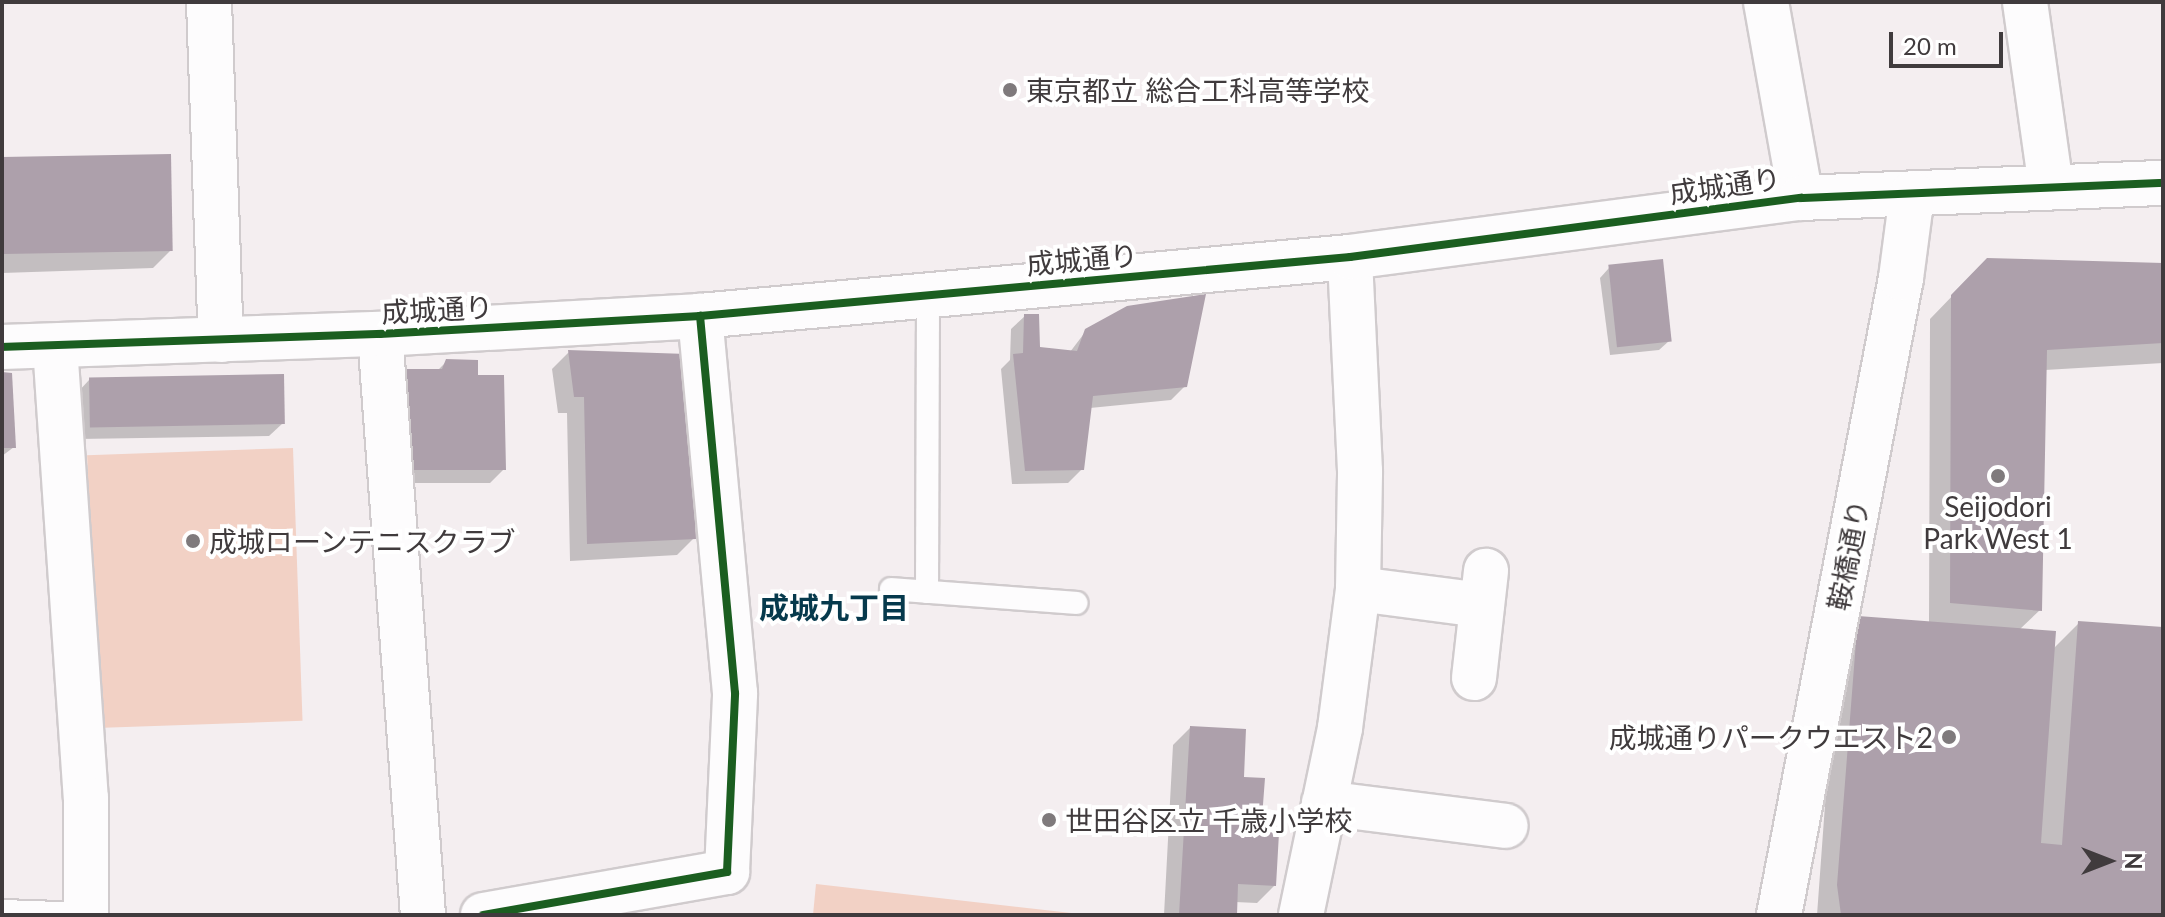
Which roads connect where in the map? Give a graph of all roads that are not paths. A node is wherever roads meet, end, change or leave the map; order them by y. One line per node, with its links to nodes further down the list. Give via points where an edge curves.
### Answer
1 (209, 2): 12 (street)
2 (1766, 2): 7 (street)
3 (2025, 2): 5 (street)
4 (2163, 183): 5 (street, 成城通り)
5 (2051, 187): 6 (street, 成城通り)
6 (1912, 194): 7 (street, 成城通り); 27 (street, 鞍橋通り, via 1901,278)
7 (1801, 198): 8 (street, 成城通り)
8 (1350, 257): 9 (street, 成城通り); 16 (street, via 1360,471)
9 (928, 295): 10 (street, 成城通り); 17 (lane)
10 (700, 316): 11 (street, 成城通り); 25 (street, via 735,693 727,872)
11 (380, 334): 12 (street, 成城通り); 24 (street)
12 (221, 340): 13 (street, 成城通り)
13 (55, 346): 14 (street, 成城通り); 23 (street, via 86,798)
14 (2, 347)
15 (891, 589): 17 (lane)
16 (1358, 589): 19 (street, via 1484,588); 20 (street, via 1340,728)
17 (927, 592): 18 (lane)
18 (1076, 603)
19 (1474, 678)
20 (1324, 803): 21 (street); 26 (street)
21 (1506, 826)
22 (2, 911): 23 (lane)
23 (86, 915)
24 (423, 915)
25 (483, 915)
26 (1301, 915)
27 (1779, 915)

